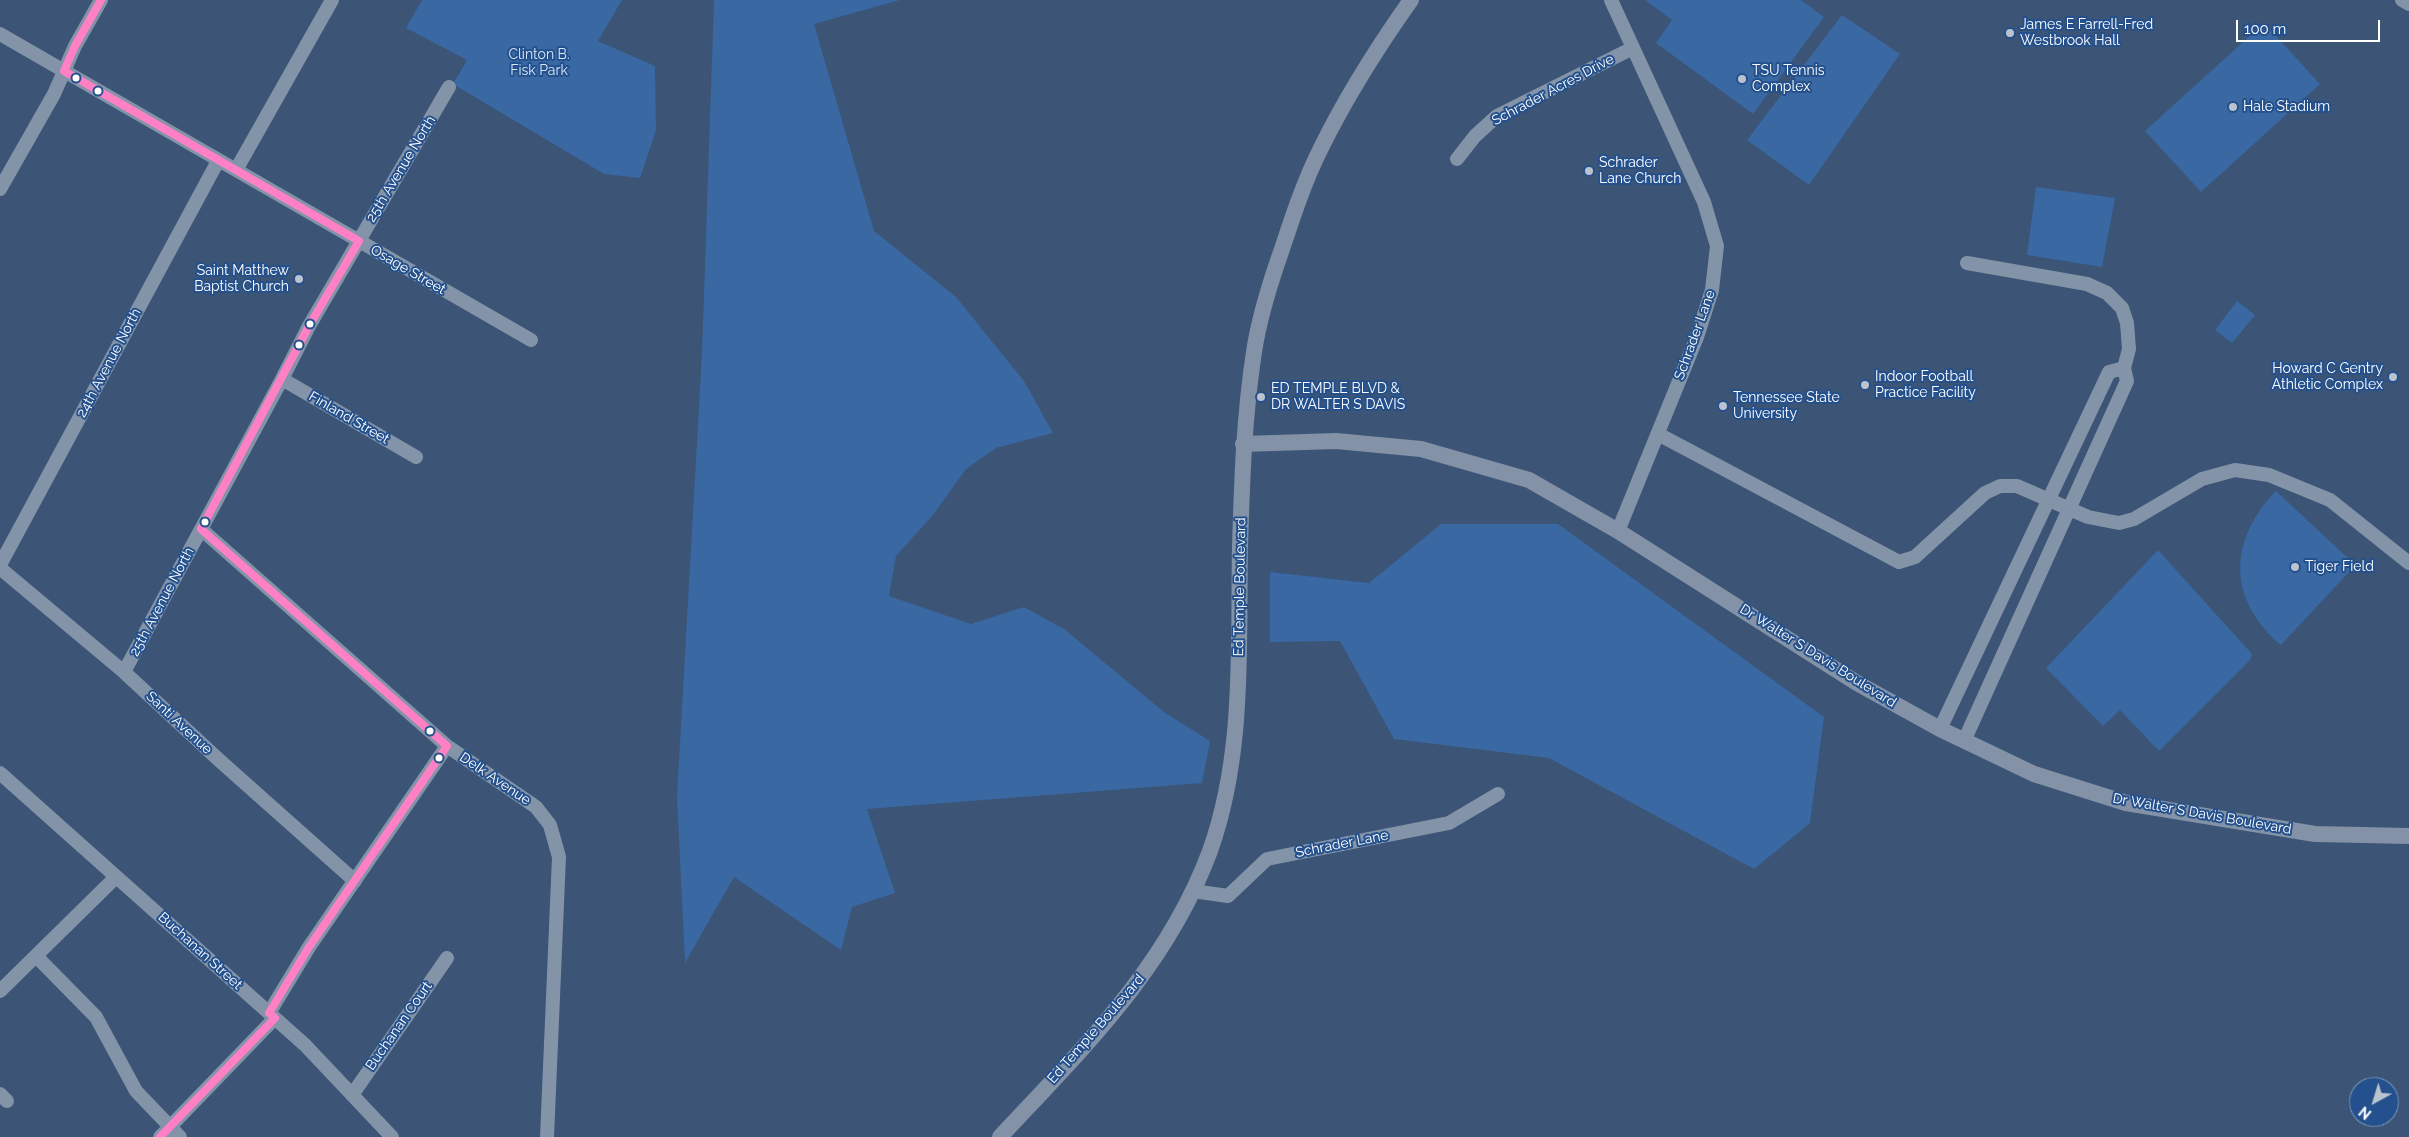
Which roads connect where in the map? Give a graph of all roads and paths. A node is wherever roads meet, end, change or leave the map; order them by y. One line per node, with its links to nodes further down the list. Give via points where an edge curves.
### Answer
1 (101, 0): 9 (street)
2 (332, 0): 13 (street)
3 (1411, 0): 21 (main road, Ed Temple Boulevard, via 1354,85 1302,191 1271,282 1254,350)
4 (1611, 0): 8 (street, Schrader Lane)
5 (2402, 0): 6 (street)
6 (2409, 4)
7 (0, 34): 9 (street, Osage Street)
8 (1633, 48): 11 (street, Schrader Acres Drive, via 1498,116 1475,136); 20 (street, Schrader Lane, via 1704,202 1716,246 1714,279 1708,303)
9 (64, 71): 12 (street, Osage Street); 14 (street)
10 (449, 87): 15 (street, 25th Avenue North)
11 (1456, 160)
12 (218, 161): 13 (street, Osage Street); 28 (street, 24th Avenue North)
13 (236, 170): 15 (street, Osage Street)
14 (0, 189)
15 (359, 241): 17 (street, Osage Street); 19 (street, 25th Avenue North)
16 (1967, 263): 18 (street, via 2087,284 2107,293 2122,308 2128,328 2130,349)
17 (531, 340)
18 (2124, 368): 23 (street, via 2109,372); 24 (street, via 2127,381)
19 (282, 379): 22 (street, Finland Street); 25 (street, 25th Avenue North)
20 (1658, 434): 23 (street, via 1899,562 1915,557 1985,493 1996,487 2011,484); 26 (street, Schrader Lane)
21 (1243, 444): 26 (main road, Dr Walter S Davis Boulevard, via 1336,441 1421,449 1529,480); 38 (main road, Ed Temple Boulevard, via 1237,723 1230,775 1211,848)
22 (416, 457)
23 (2049, 500): 24 (street); 30 (street)
24 (2070, 509): 27 (street, via 2098,520 2125,522 2208,476 2232,470 2251,471 2283,479 2330,500); 31 (street)
25 (201, 529): 29 (street, 25th Avenue North); 32 (street, Delk Avenue)
26 (1618, 531): 30 (main road, Dr Walter S Davis Boulevard, via 1856,683)
27 (2409, 563)
28 (0, 566): 29 (street, Santi Avenue)
29 (124, 672): 37 (street, Santi Avenue)
30 (1940, 729): 31 (main road, Dr Walter S Davis Boulevard)
31 (1964, 741): 35 (main road, Dr Walter S Davis Boulevard, via 2034,774 2126,803 2315,834)
32 (447, 746): 37 (street); 47 (street, Delk Avenue, via 536,807 550,825 559,857)
33 (0, 773): 36 (street, Buchanan Street)
34 (1498, 794): 38 (street, Schrader Lane, via 1449,823 1267,859 1228,896)
35 (2409, 836)
36 (116, 877): 39 (street); 42 (street, Buchanan Street)
37 (355, 881): 42 (street, via 309,947)
38 (1193, 891): 48 (main road, Ed Temple Boulevard, via 1152,965 1119,1007)
39 (37, 957): 41 (street); 44 (street, via 96,1018 136,1091)
40 (447, 958): 43 (street, Buchanan Court)
41 (0, 991)
42 (272, 1016): 43 (street, Buchanan Street, via 305,1045); 44 (street)
43 (352, 1095): 46 (street, Buchanan Street)
44 (175, 1132): 45 (street)
45 (160, 1137)
46 (392, 1137)
47 (547, 1137)
48 (1000, 1137)

